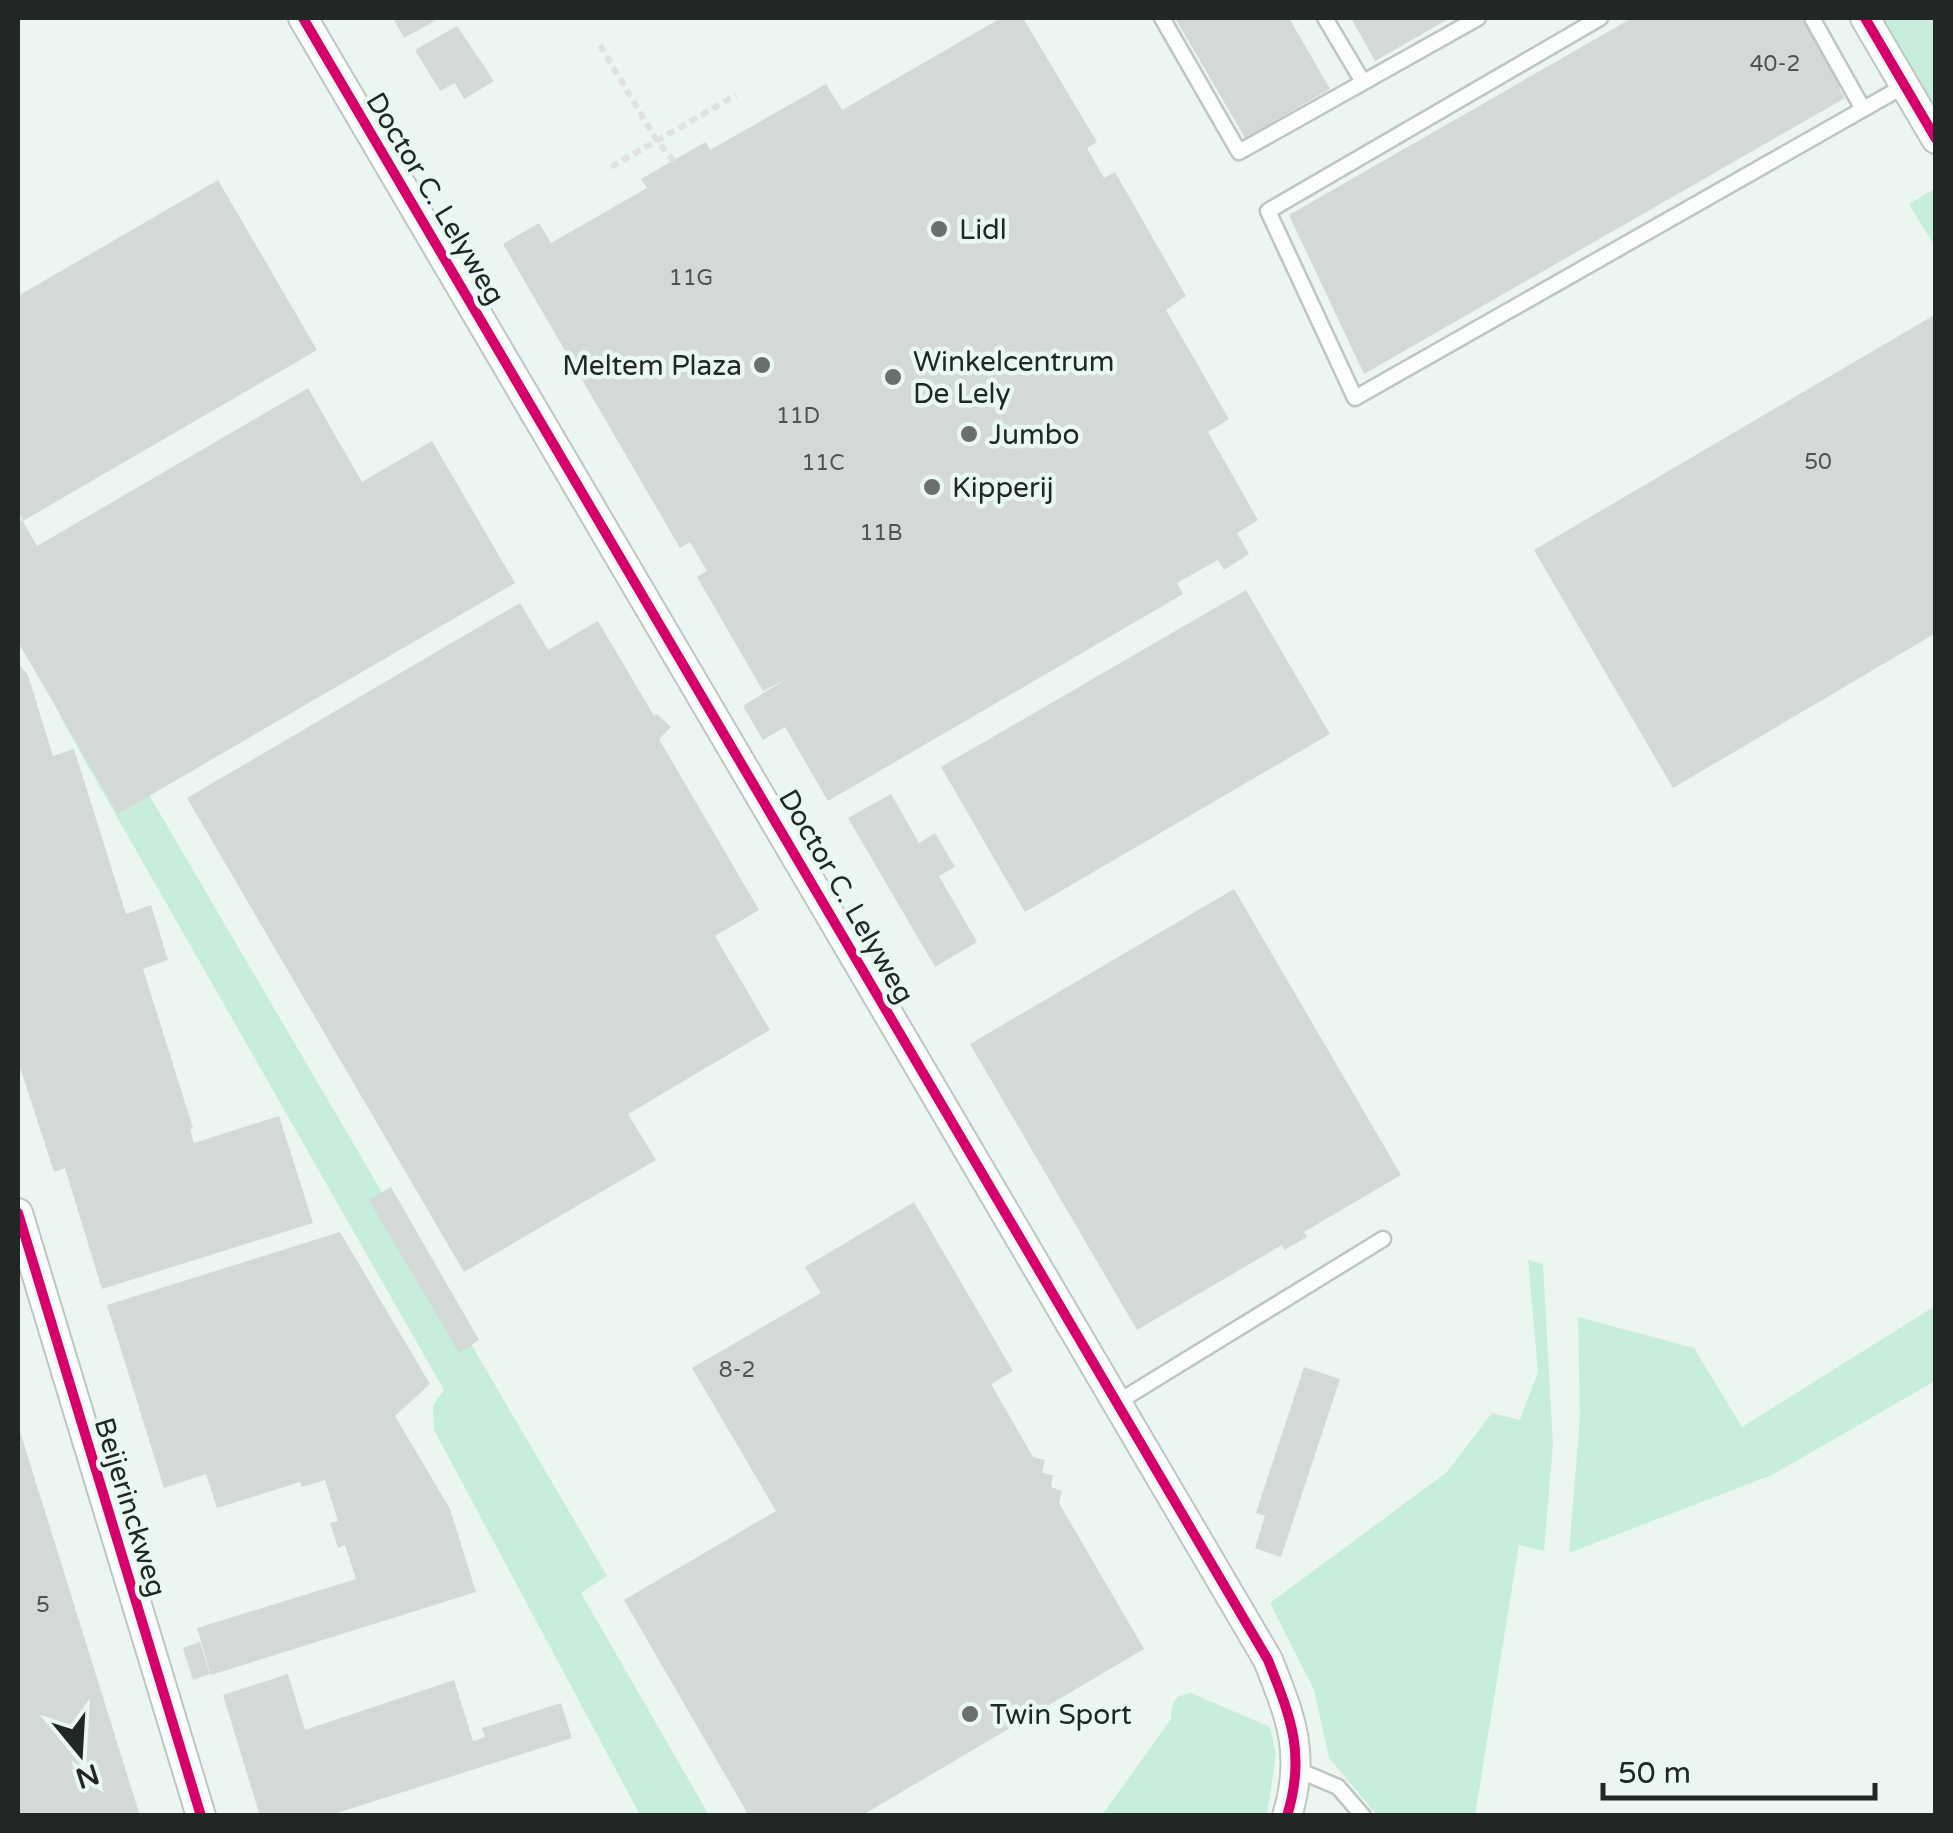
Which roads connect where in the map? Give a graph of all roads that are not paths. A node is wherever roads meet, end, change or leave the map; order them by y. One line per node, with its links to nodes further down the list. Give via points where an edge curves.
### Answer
1 (303, 18): 14 (street, Doctor C. Lelyweg)
2 (1162, 18): 8 (lane, via 1239,152)
3 (1325, 18): 8 (lane)
4 (1478, 18): 8 (lane)
5 (1600, 18): 10 (lane, via 1268,211 1355,398)
6 (1812, 18): 10 (lane)
7 (1865, 18): 9 (street)
8 (1364, 82)
9 (1904, 86): 10 (lane); 11 (street)
10 (1862, 109)
11 (1936, 139)
12 (18, 1212): 16 (street, Beijerinckweg)
13 (1383, 1239): 14 (lane)
14 (1118, 1402): 15 (street, Doctor C. Lelyweg, via 1268,1660 1294,1731)
15 (1298, 1770): 17 (street, Doctor C. Lelyweg); 18 (lane, via 1338,1787)
16 (201, 1816)
17 (1287, 1816)
18 (1363, 1816)

